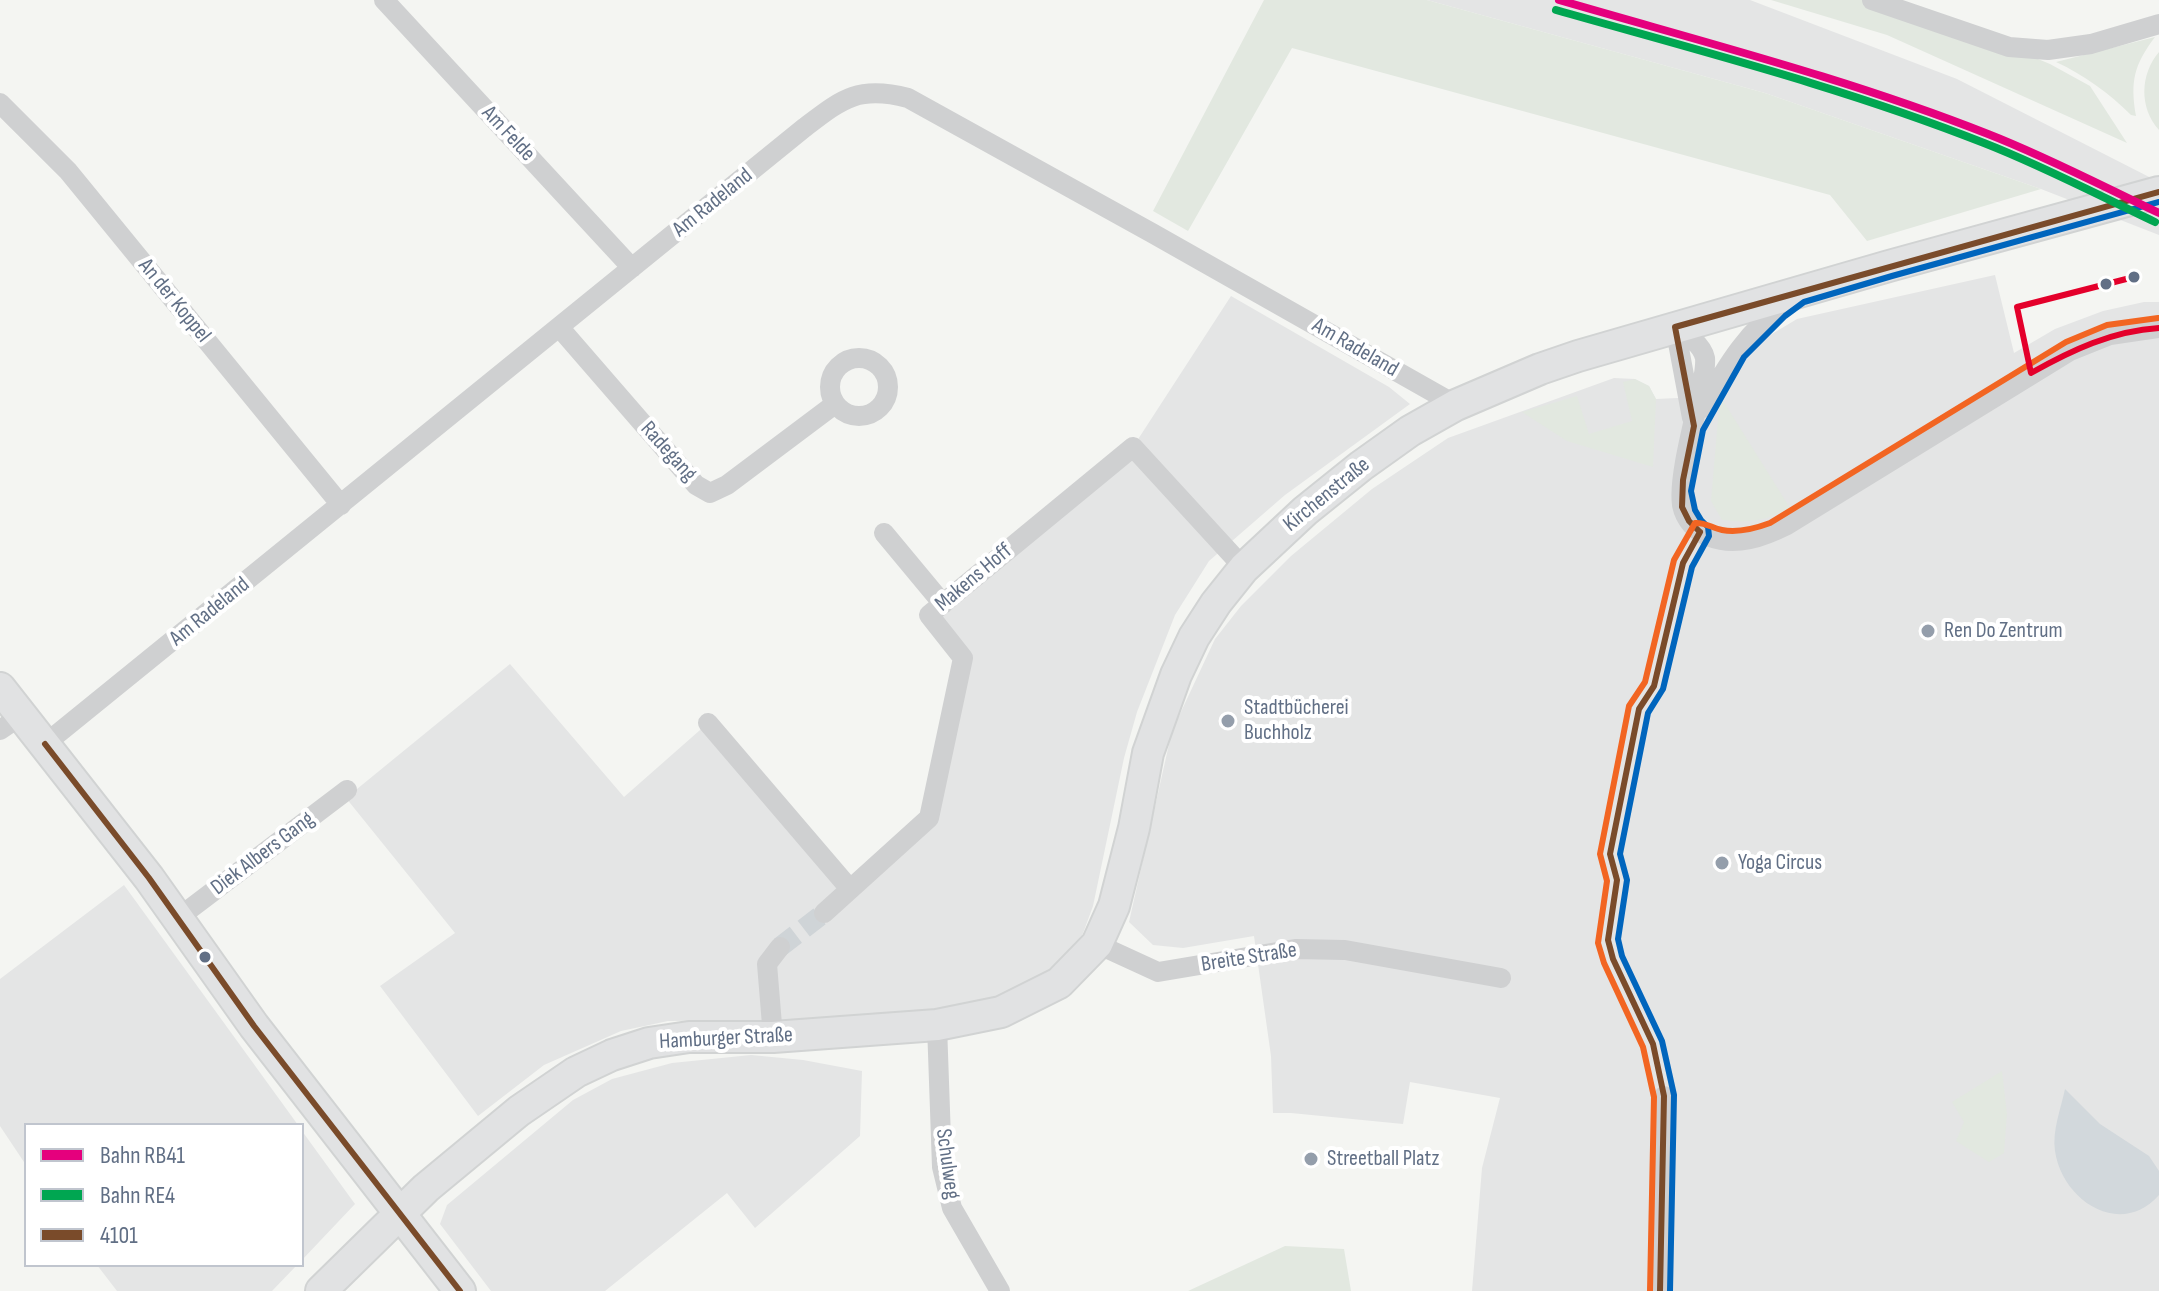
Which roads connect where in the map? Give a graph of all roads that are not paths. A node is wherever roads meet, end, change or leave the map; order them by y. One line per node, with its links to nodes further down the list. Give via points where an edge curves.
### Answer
1 (384, 0): 7 (street, Am Felde)
2 (1872, 0): 3 (street)
3 (1895, 4): 4 (street, via 2009,47 2048,50)
4 (2159, 24)
5 (0, 103): 15 (street, An der Koppel, via 68,171)
6 (2159, 192): 8 (main road, Kirchenstraße)
7 (632, 268): 9 (street, Am Radeland); 13 (street, Am Radeland, via 832,107 885,92 908,98)
8 (1800, 293): 10 (main road, Kirchenstraße); 14 (street, via 1736,351)
9 (559, 327): 12 (street, Radegang, via 696,485 710,493); 15 (street, Am Radeland)
10 (1675, 327): 13 (main road, Kirchenstraße, via 1540,369); 14 (street)
11 (2159, 328): 14 (street, via 2110,335 2070,351 1774,532 1751,539 1712,538 1693,527 1685,513 1681,491)
12 (835, 404)
13 (1456, 405): 17 (main road, Kirchenstraße, via 1361,466)
14 (1694, 426)
15 (341, 505): 22 (street, Am Radeland)
16 (884, 533): 18 (street)
17 (1244, 568): 18 (street, Makens Hoff, via 1133,447); 27 (main road, Kirchenstraße, via 1194,637 1176,675 1148,753 1114,906)
18 (943, 604): 24 (street, Makens Hoff, via 929,615 963,658 929,818)
19 (0, 688): 20 (main road)
20 (11, 722): 22 (main road)
21 (708, 723): 24 (street)
22 (45, 744): 26 (main road)
23 (347, 790): 26 (street, Diek Albers Gang)
24 (850, 889): 25 (street, Makens Hoff)
25 (824, 913)
26 (178, 918): 33 (main road)
27 (1097, 944): 29 (street, Breite Straße, via 1158,972 1295,949 1345,950); 30 (main road, Hamburger Straße, via 1050,988 1001,1012)
28 (780, 947): 31 (street, via 767,964)
29 (1501, 978)
30 (937, 1025): 31 (main road, Hamburger Straße); 36 (street, Schulweg, via 942,1167 952,1208)
31 (773, 1037): 33 (main road, Hamburger Straße, via 689,1037 649,1043 593,1063 519,1111)
32 (1664, 1096): 37 (street)
33 (400, 1214): 34 (main road, Hamburger Straße); 35 (main road)
34 (321, 1291)
35 (460, 1291)
36 (1000, 1291)
37 (1660, 1291)

